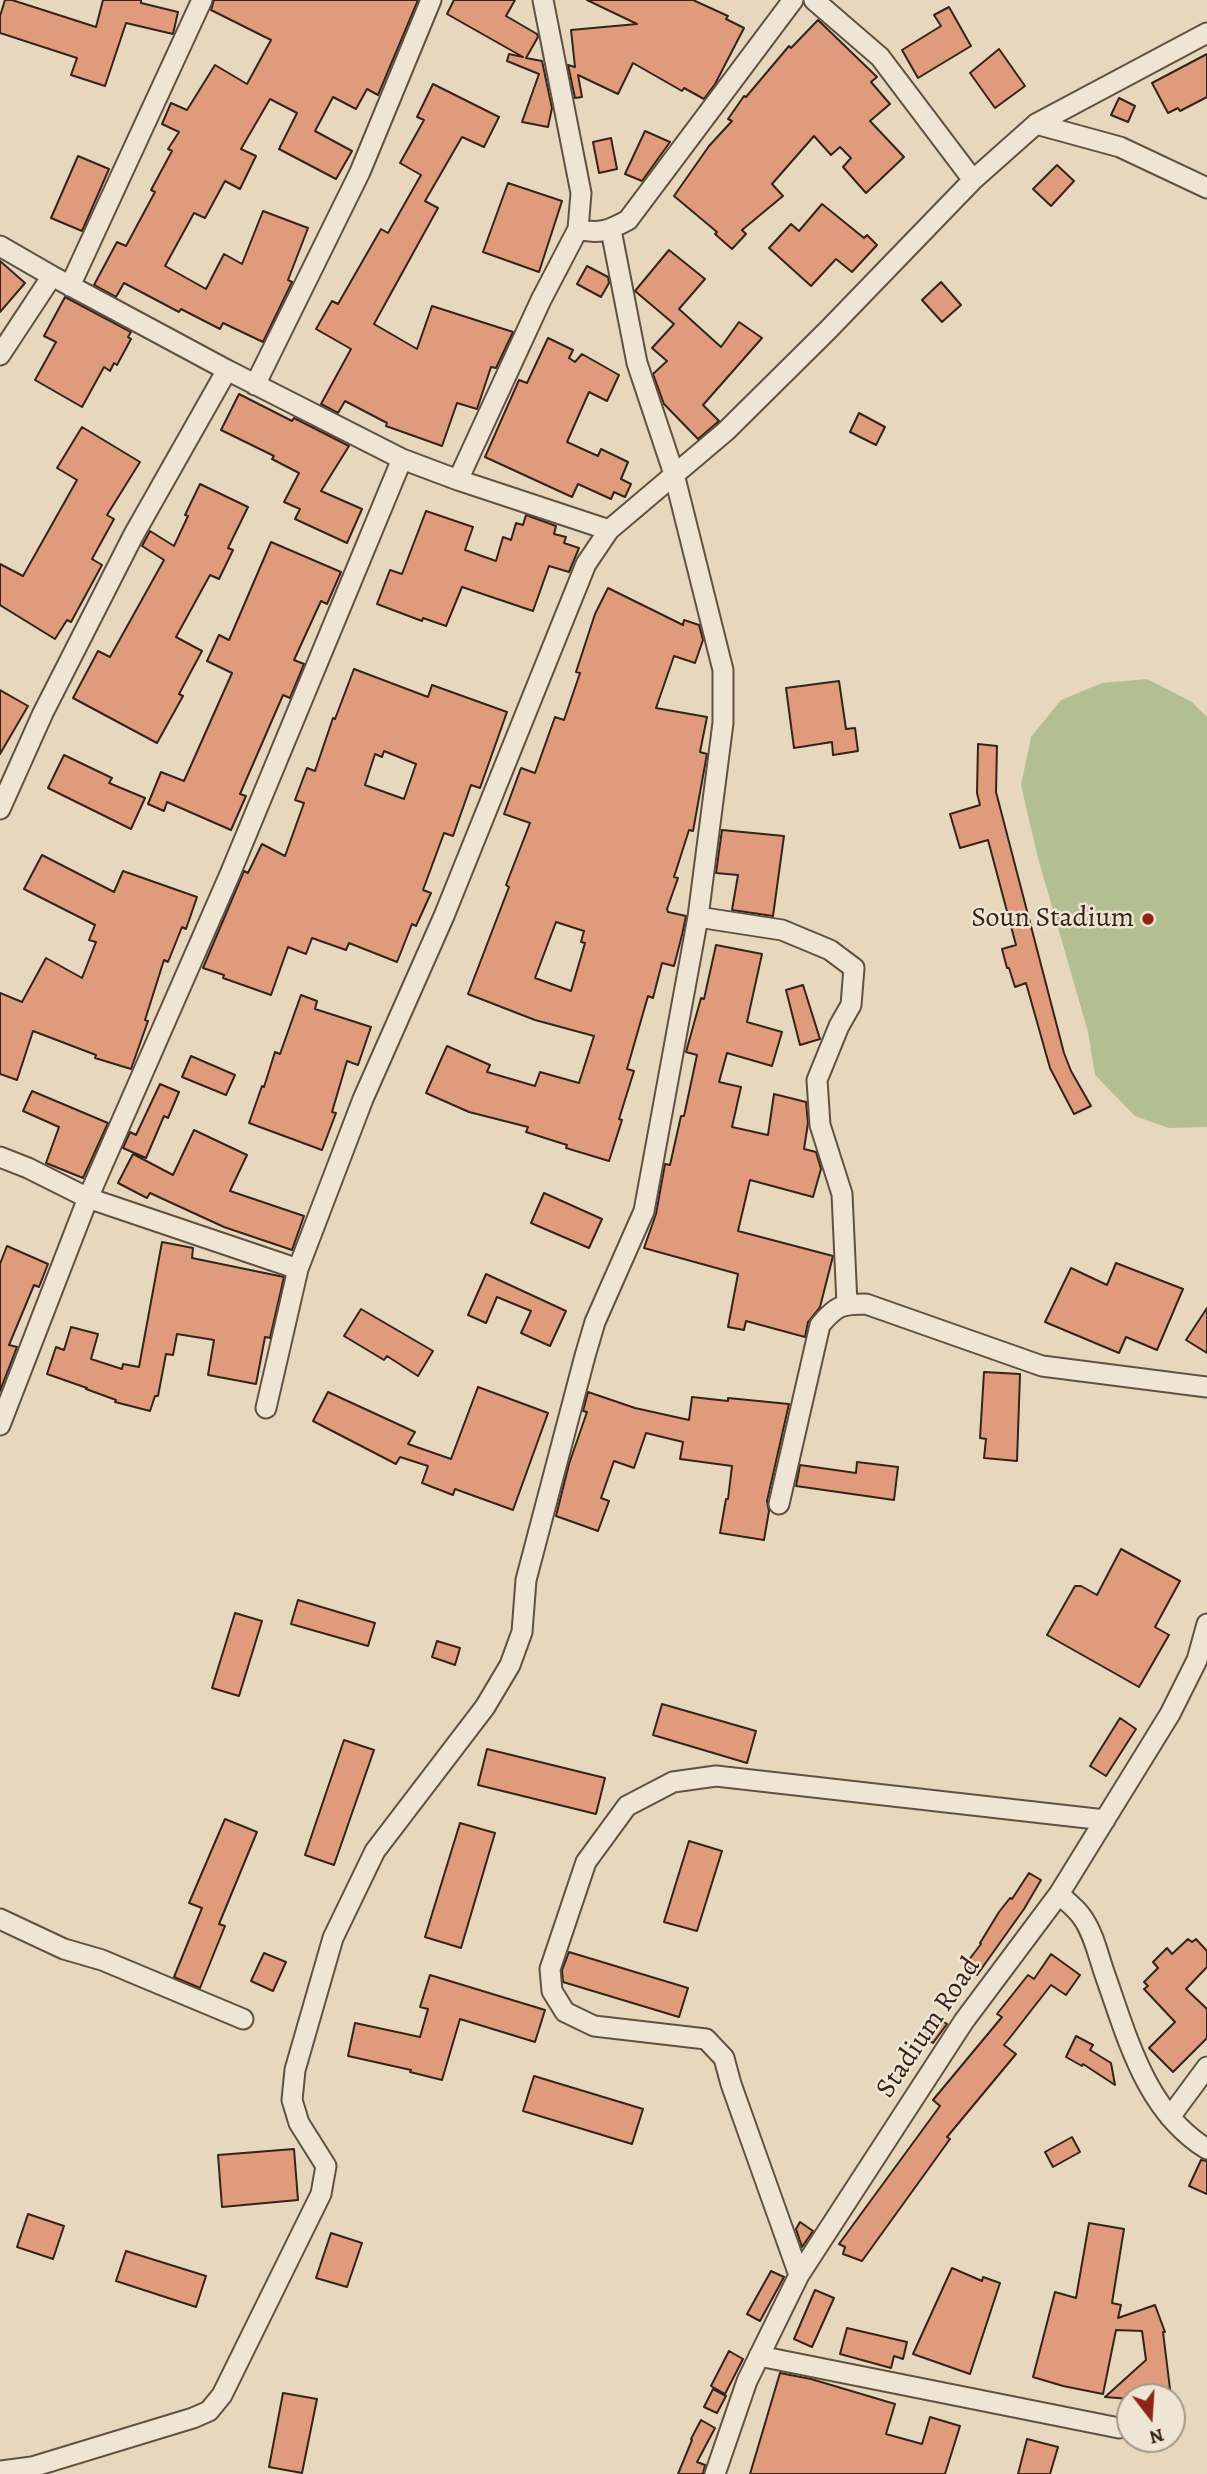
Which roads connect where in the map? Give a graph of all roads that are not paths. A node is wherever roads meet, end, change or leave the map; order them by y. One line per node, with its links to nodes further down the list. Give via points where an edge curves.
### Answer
1 (202, 0): 14 (street)
2 (431, 0): 17 (street, via 360,172)
3 (543, 0): 10 (street, via 581,193)
4 (793, 0): 11 (street, via 628,220)
5 (814, 0): 8 (street, via 880,57)
6 (1207, 33): 7 (street)
7 (1036, 124): 8 (street); 9 (street, via 1119,146)
8 (973, 180): 19 (street, via 726,431)
9 (1207, 188)
10 (578, 229): 11 (street, via 593,233); 20 (street)
11 (611, 230): 19 (street, via 637,363)
12 (0, 246): 13 (street)
13 (52, 276): 14 (street); 15 (street)
14 (71, 286): 16 (street)
15 (0, 355)
16 (228, 370): 17 (street); 22 (street, via 133,536)
17 (255, 385): 18 (street)
18 (402, 459): 20 (street); 25 (street, via 230,874)
19 (674, 474): 21 (street); 23 (street, via 723,670 723,723)
20 (458, 480): 21 (street)
21 (609, 530): 26 (street, via 586,564 444,916 363,1099)
22 (0, 809)
23 (698, 917): 27 (street, via 782,930 830,950 854,968 851,1005 817,1080 820,1125 842,1194); 43 (street, via 644,1211 595,1322 585,1356 526,1580 522,1632 510,1665 485,1707 375,1851 333,1938 295,2070 292,2100 299,2123 326,2166 321,2194 222,2395 209,2411 32,2467)
24 (0, 1157): 25 (street)
25 (88, 1198): 26 (street); 30 (street)
26 (298, 1269): 29 (street)
27 (848, 1304): 28 (street, via 866,1304 1042,1366); 31 (street, via 834,1309 820,1325)
28 (1207, 1387)
29 (266, 1408)
30 (0, 1425)
31 (779, 1504)
32 (1207, 1624): 33 (street, Stadium Road, via 1197,1660 1170,1714)
33 (1105, 1820): 34 (street, Stadium Road); 40 (street, via 716,1776 673,1782 627,1806 586,1862 550,1969 552,1992 565,2012 594,2026 705,2039 724,2058)
34 (1059, 1894): 38 (street, via 1088,1927 1146,2084); 40 (street, Stadium Road, via 964,2021)
35 (0, 1919): 36 (street)
36 (243, 2019)
37 (1207, 2067): 38 (street)
38 (1170, 2117): 39 (street)
39 (1207, 2149)
40 (799, 2275): 41 (street, Stadium Road)
41 (759, 2356): 42 (street); 44 (street, Stadium Road)
42 (1116, 2427)
43 (0, 2471)
44 (715, 2474)

